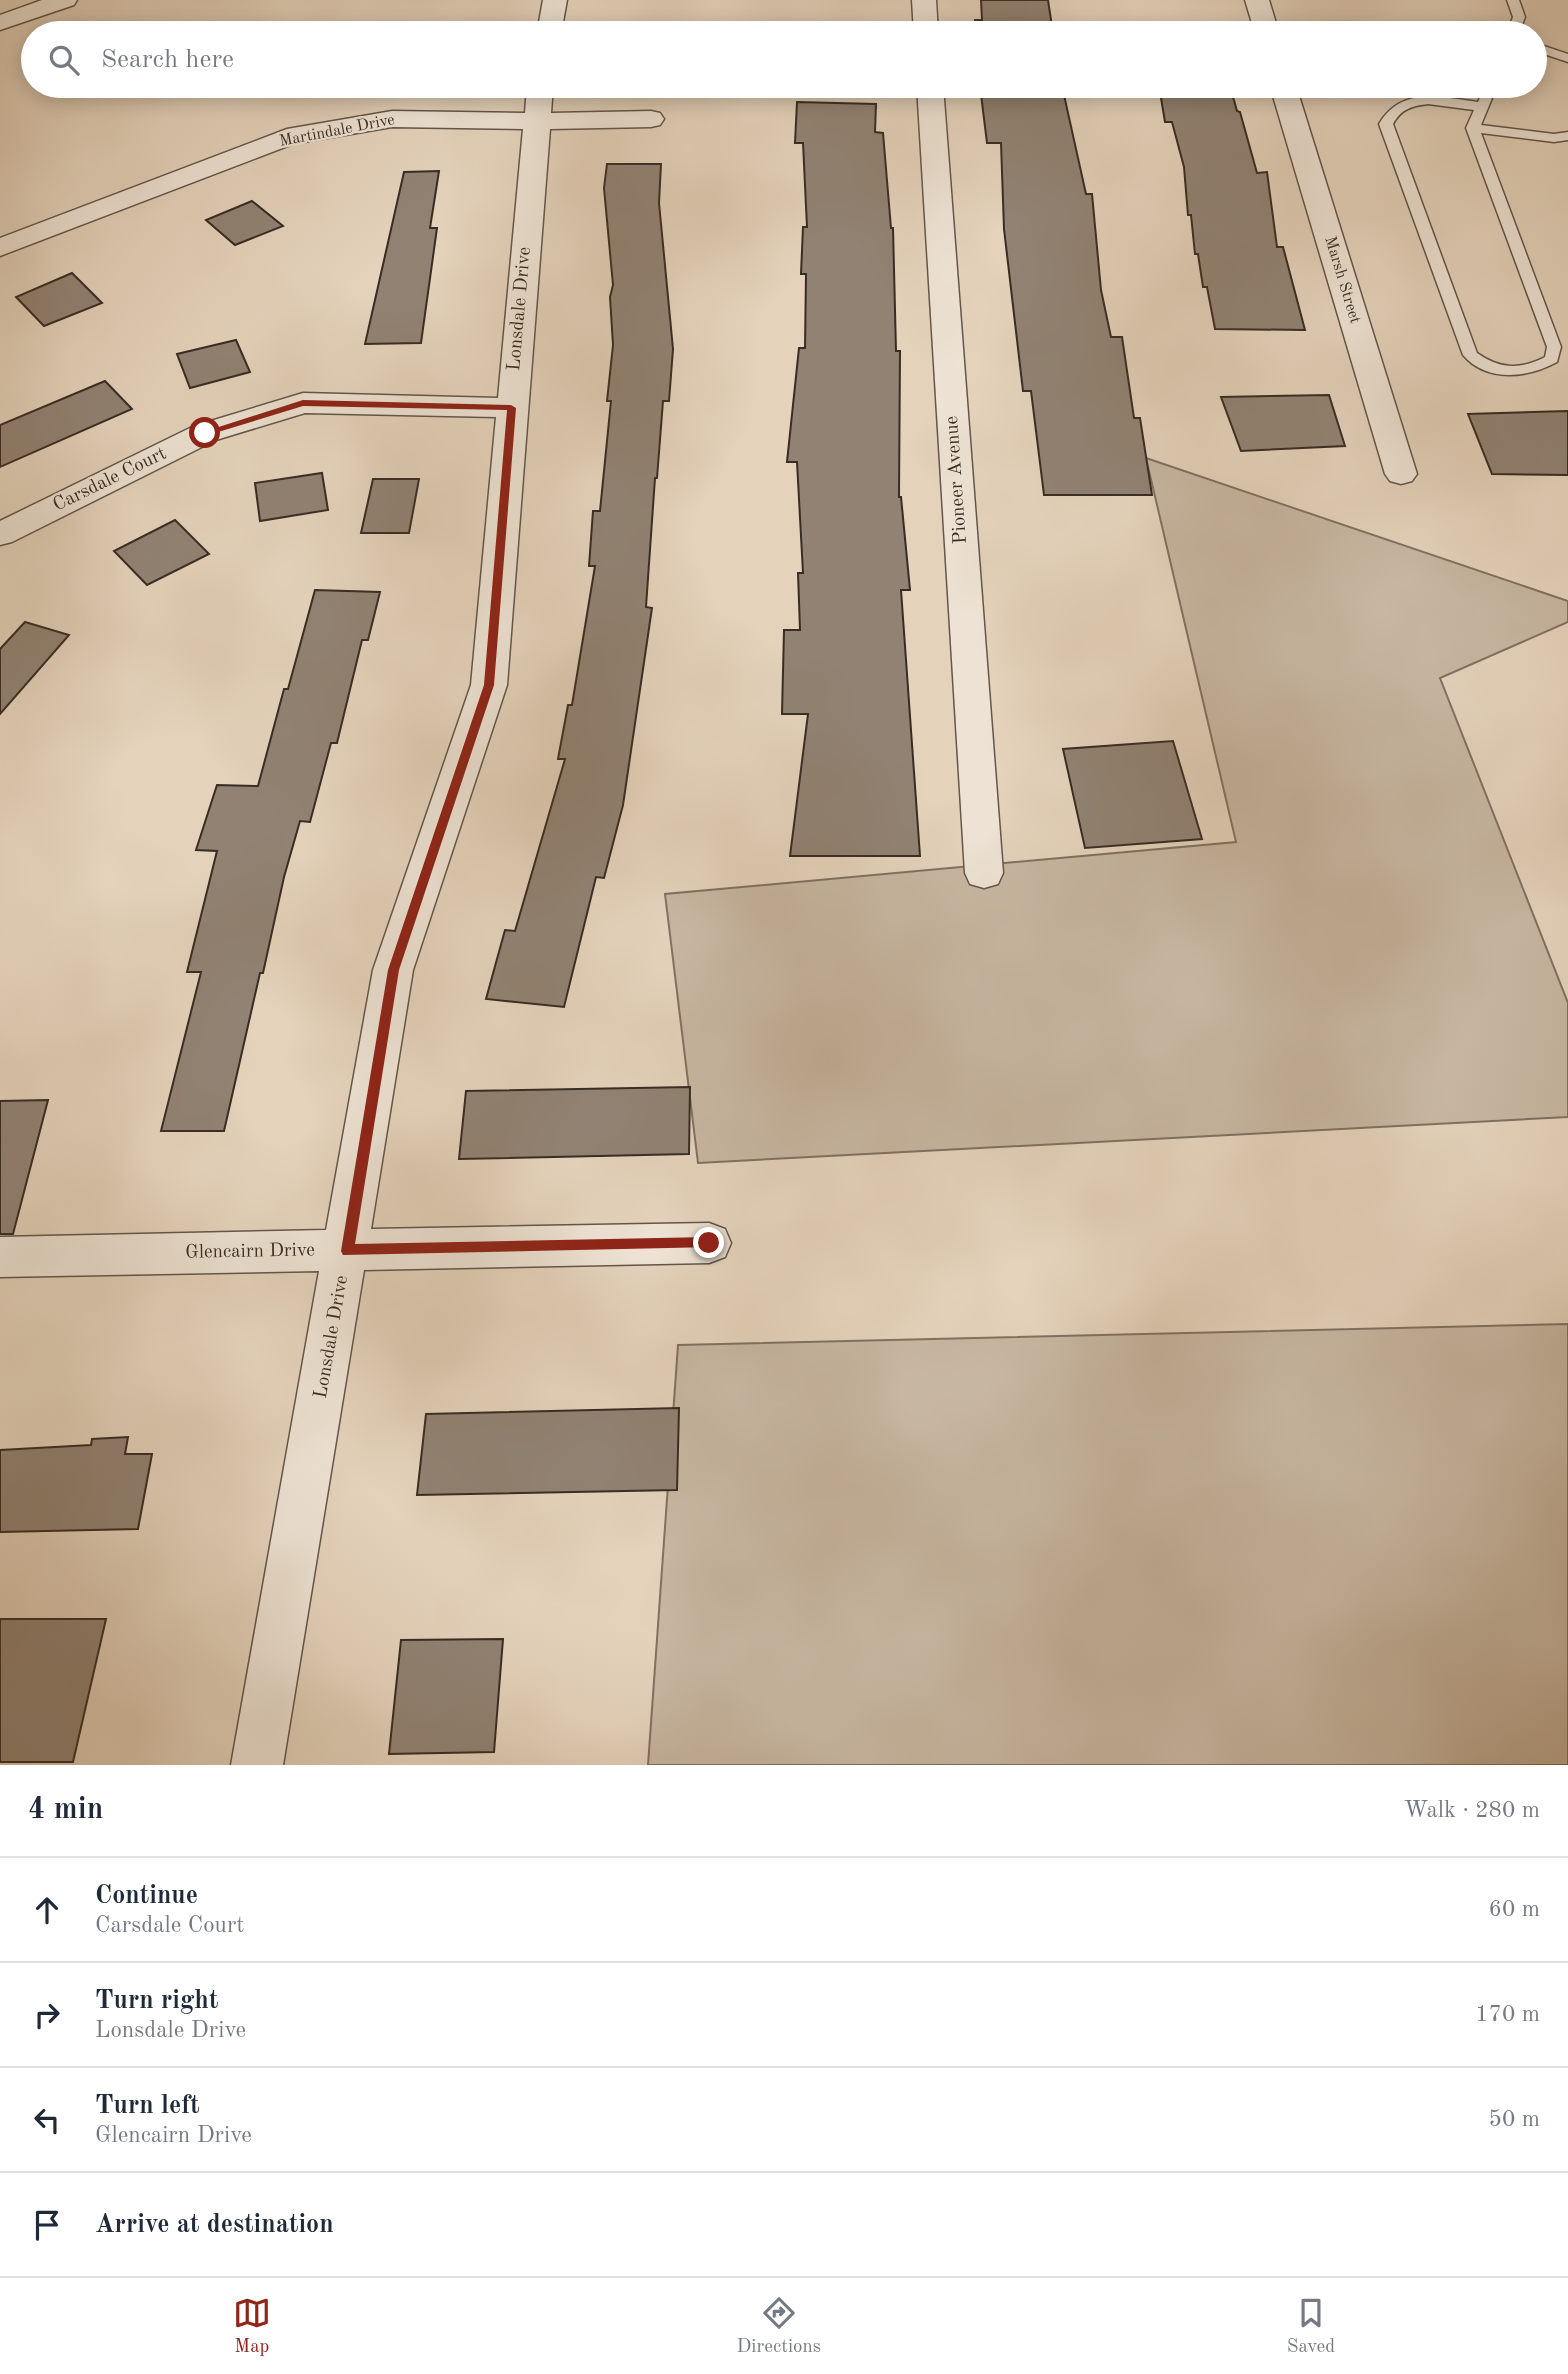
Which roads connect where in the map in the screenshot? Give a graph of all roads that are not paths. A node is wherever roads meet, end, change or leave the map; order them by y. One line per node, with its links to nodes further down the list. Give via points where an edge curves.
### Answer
1 (65, 0): 10 (street)
2 (555, 0): 6 (street)
3 (924, 0): 7 (street)
4 (1257, 0): 8 (street)
5 (1513, 0): 9 (lane)
6 (551, 21)
7 (925, 21)
8 (1263, 21)
9 (1518, 21)
10 (0, 23)
11 (1547, 51): 12 (lane)
12 (1568, 58)
13 (539, 98): 19 (street, Lonsdale Drive)
14 (931, 98): 26 (street, Pioneer Avenue)
15 (1287, 98): 24 (street, Marsh Street)
16 (1486, 98): 17 (lane)
17 (1482, 107): 20 (lane); 20 (lane, via 1438,101 1408,103 1389,115 1386,124 1470,355 1483,365 1522,372 1552,359 1554,347)
18 (651, 118): 19 (street, Martindale Drive)
19 (537, 121): 22 (street, Martindale Drive, via 392,119 287,138); 23 (street, Lonsdale Drive)
20 (1473, 128): 21 (lane)
21 (1568, 136)
22 (0, 248)
23 (511, 408): 25 (street, Carsdale Court, via 303,403 205,433); 28 (street, Lonsdale Drive, via 489,685 393,970)
24 (1401, 474)
25 (0, 534)
26 (984, 873)
27 (709, 1243): 28 (street, Glencairn Drive)
28 (347, 1251): 29 (street, Glencairn Drive); 30 (street, Lonsdale Drive)
29 (0, 1257)
30 (257, 1765)

